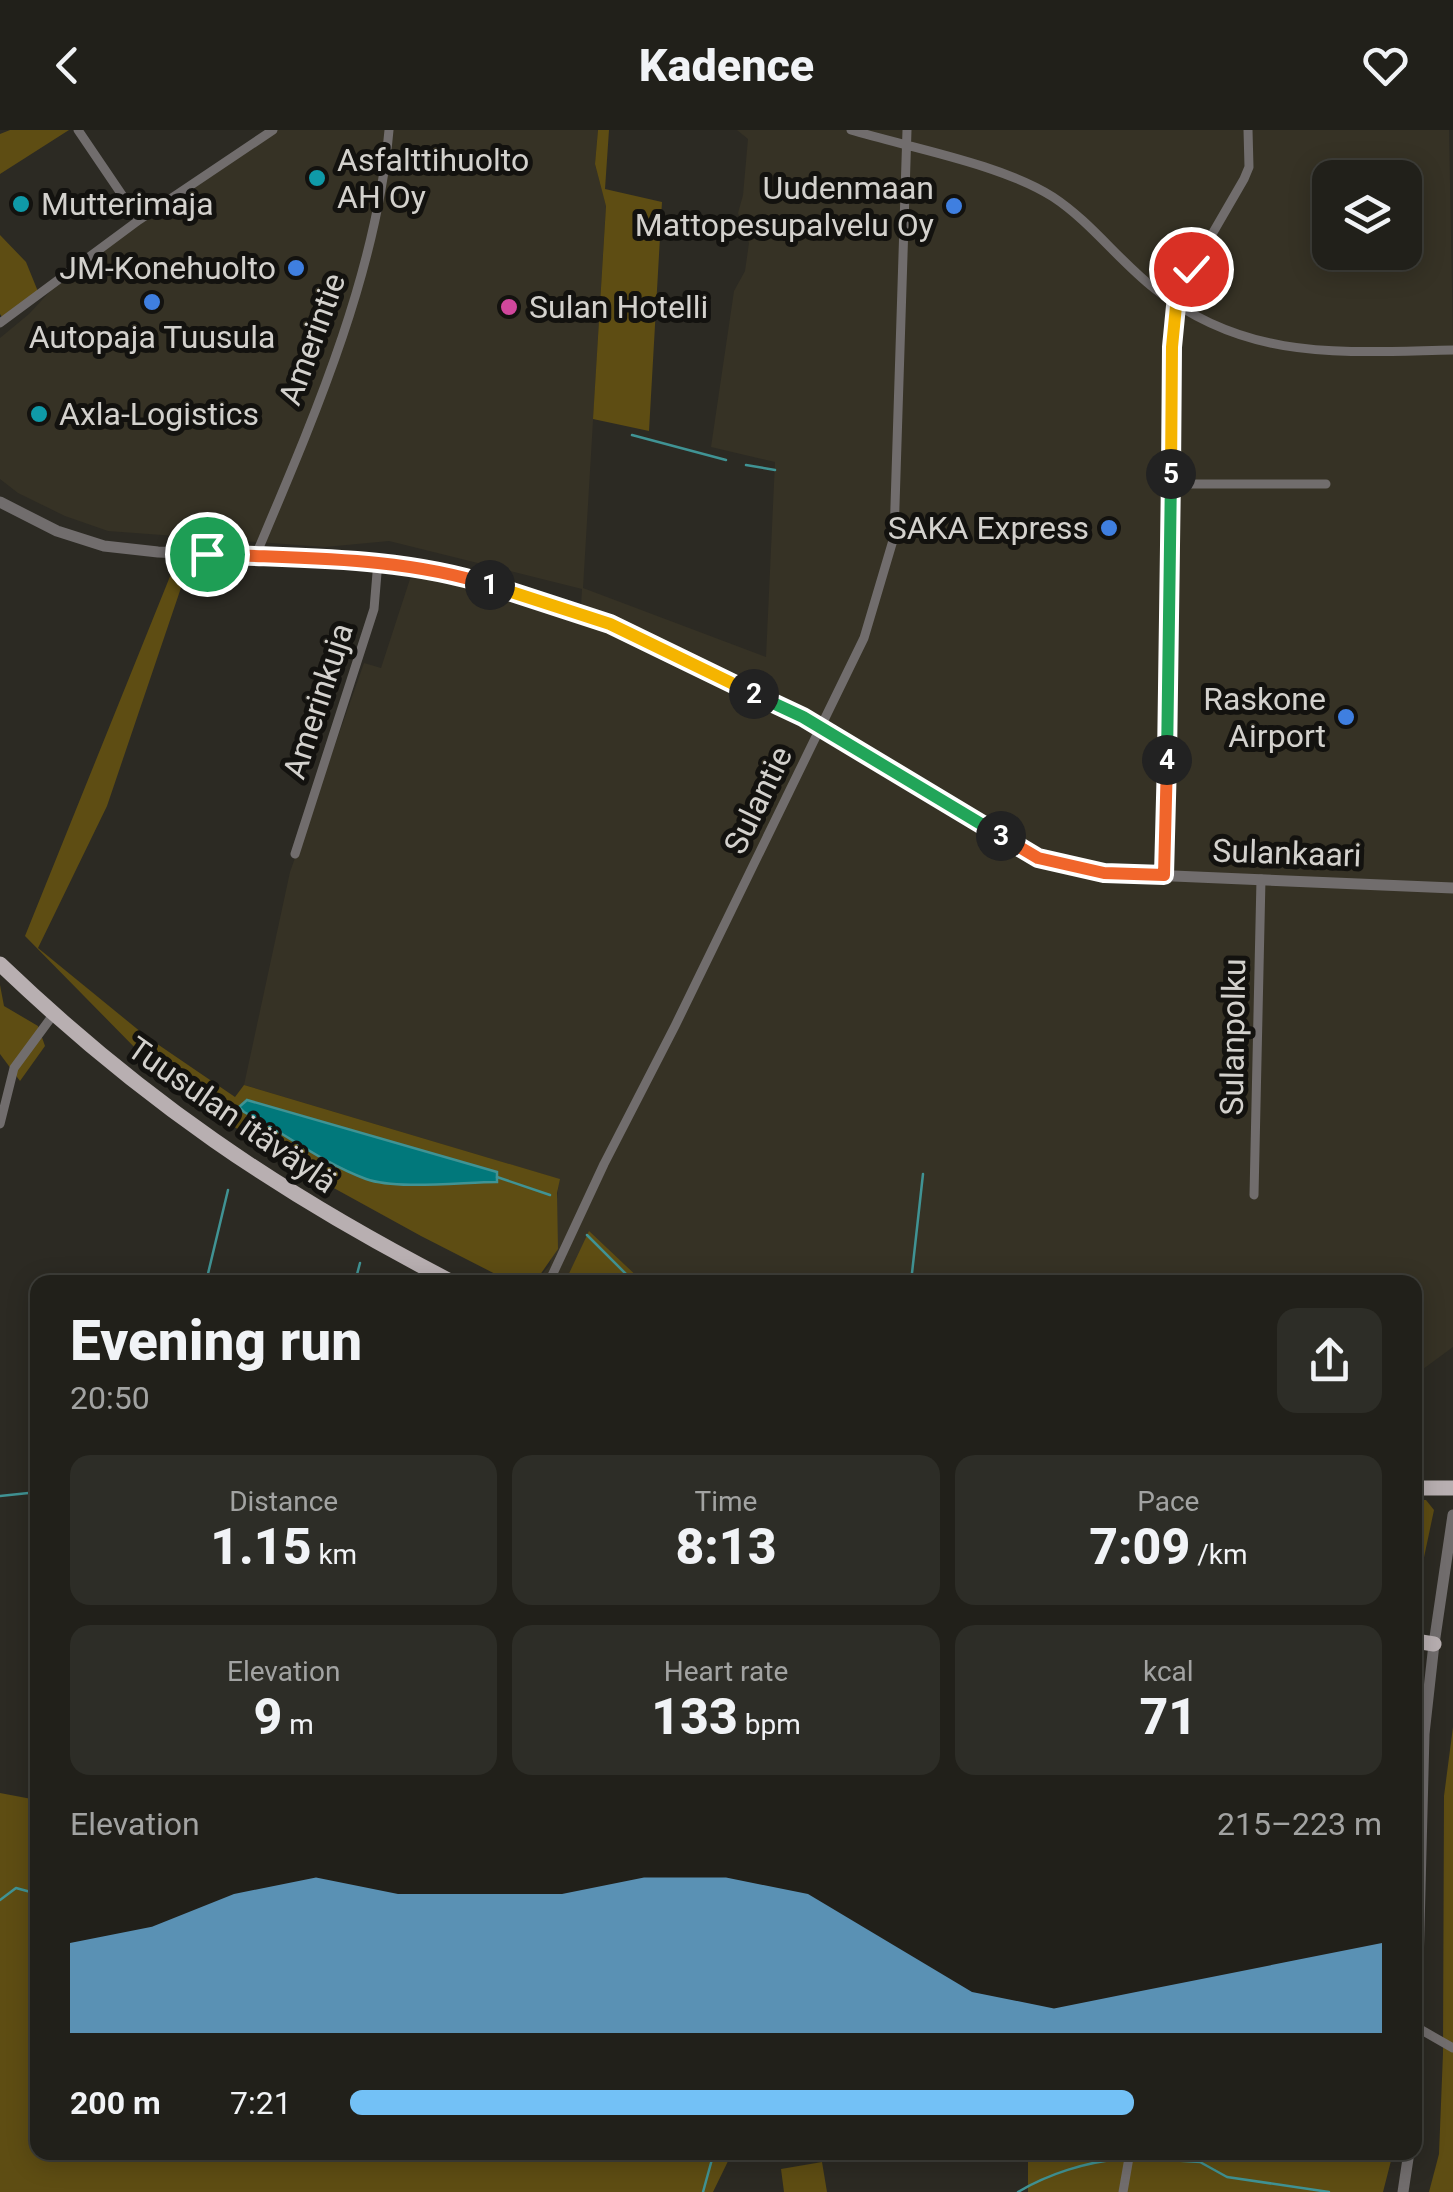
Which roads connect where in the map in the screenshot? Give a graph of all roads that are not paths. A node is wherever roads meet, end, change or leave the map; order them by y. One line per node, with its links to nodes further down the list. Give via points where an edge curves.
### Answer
1 (78, 130): 8 (street)
2 (273, 130): 8 (street)
3 (389, 130): 15 (street, Amerintie, via 383,190 354,301)
4 (851, 130): 7 (street)
5 (907, 130): 7 (street, Sulantie)
6 (1248, 130): 9 (street, via 1249,167)
7 (908, 147): 9 (street, via 1054,198); 17 (street, Sulantie, via 894,536 864,638)
8 (139, 220): 10 (street)
9 (1176, 306): 11 (street, via 1215,327 1281,348); 12 (street)
10 (0, 323)
11 (1453, 350)
12 (1171, 484): 13 (street); 19 (street)
13 (1326, 484)
14 (0, 502): 15 (street, Sulankaari, via 104,546)
15 (255, 556): 16 (street, Sulankaari)
16 (378, 562): 17 (street, Sulankaari, via 448,572 610,624); 18 (street, Amerinkuja, via 374,609)
17 (820, 729): 19 (street, Sulankaari, via 1038,858 1104,873); 27 (street, Sulantie)
18 (296, 854)
19 (1164, 875): 20 (street, Sulankaari)
20 (1261, 880): 21 (street, Sulankaari); 25 (street, Sulanpolku)
21 (1453, 888)
22 (0, 964): 23 (main road, Tuusulan itäväylä)
23 (53, 1015): 24 (street, via 8,1068); 26 (main road, Tuusulan itäväylä, via 250,1168)
24 (0, 1124)
25 (1254, 1195)
26 (439, 1275)
27 (552, 1275)
28 (1422, 1488): 29 (main road)
29 (1453, 1488)
30 (1453, 1516): 32 (street)
31 (1422, 1643): 32 (main road)
32 (1434, 1644): 33 (street)
33 (1422, 1771)
34 (1422, 2030): 35 (street)
35 (1453, 2048)
36 (1129, 2160): 38 (street)
37 (1408, 2160): 39 (street)
38 (1124, 2192)
39 (1403, 2192)

